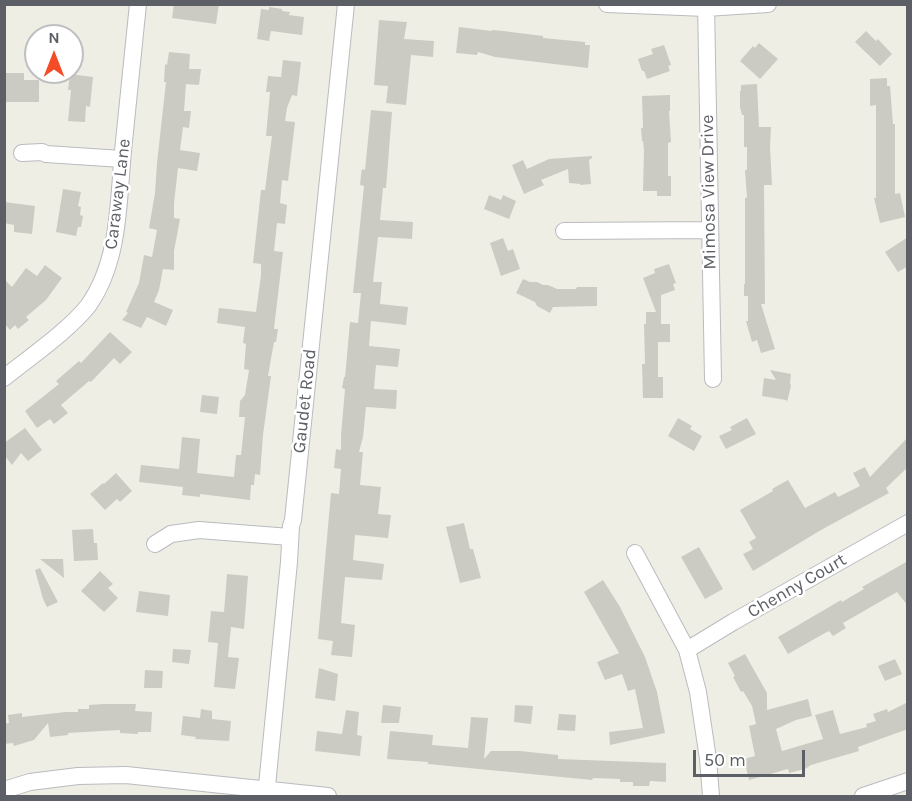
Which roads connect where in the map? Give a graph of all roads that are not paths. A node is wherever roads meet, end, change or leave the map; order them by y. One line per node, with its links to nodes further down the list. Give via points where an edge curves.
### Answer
1 (138, 4): 7 (street, Caraway Lane)
2 (346, 4): 13 (street, Gaudet Road)
3 (607, 4): 5 (street)
4 (768, 4): 5 (street)
5 (706, 6): 8 (street, Mimosa View Drive)
6 (22, 153): 7 (street)
7 (122, 159): 10 (street, Caraway Lane, via 111,256 95,295 69,325)
8 (709, 230): 9 (street); 11 (street, Mimosa View Drive)
9 (564, 231)
10 (4, 378)
11 (713, 379)
12 (908, 523): 16 (street, Chenny Court)
13 (290, 537): 14 (street, via 199,530 171,534); 19 (street, Gaudet Road)
14 (155, 544)
15 (635, 553): 16 (street)
16 (687, 650): 21 (street, via 698,692)
17 (908, 781): 22 (street)
18 (4, 790): 19 (street, via 30,782 78,776 126,775)
19 (266, 793): 20 (street)
20 (328, 796)
21 (711, 796)
22 (863, 796)

